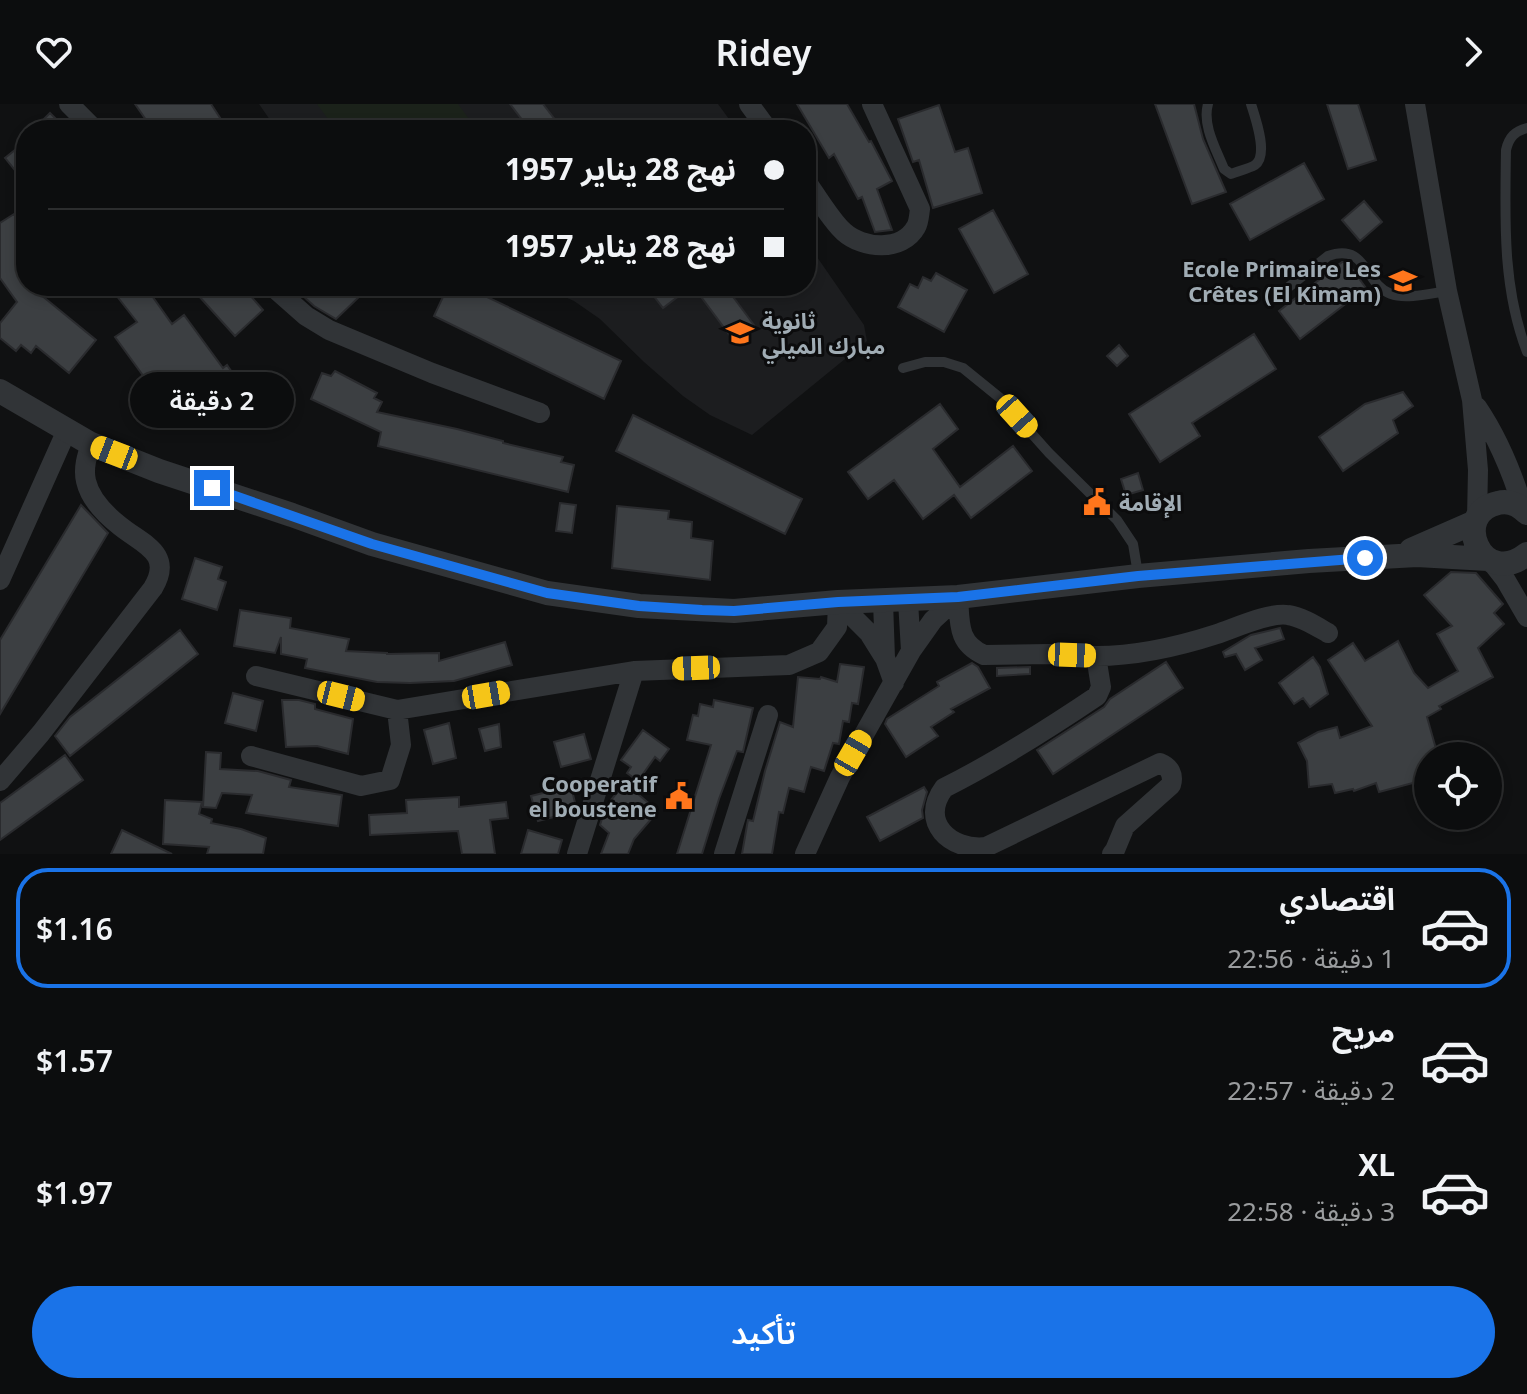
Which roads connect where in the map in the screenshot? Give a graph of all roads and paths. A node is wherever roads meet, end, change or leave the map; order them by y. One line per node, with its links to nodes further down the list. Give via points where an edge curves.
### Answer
1 (69, 104): 6 (street)
2 (872, 104): 8 (street, via 920,209 918,225 895,244 859,242 843,232)
3 (1208, 104): 4 (lane, via 1206,123 1224,169 1231,174 1260,159)
4 (1251, 104)
5 (1415, 104): 9 (street)
6 (85, 120)
7 (1527, 128): 12 (lane, via 1513,134 1506,150 1505,235 1510,289)
8 (816, 195)
9 (1447, 291): 11 (lane, via 1390,294 1358,258 1338,252); 15 (street)
10 (283, 296): 16 (street, via 329,330)
11 (1272, 300)
12 (1527, 352)
13 (903, 368): 26 (lane, via 944,362 963,368 1000,398 1117,520 1133,544)
14 (0, 391): 17 (street)
15 (1472, 400): 19 (street, via 1502,452); 20 (street)
16 (540, 413)
17 (67, 430): 18 (street); 21 (street)
18 (91, 444): 31 (street, via 372,544 547,593 639,606 734,611); 43 (street, via 86,482 97,504 154,550 160,573)
19 (1526, 511): 20 (street, via 1498,503)
20 (1476, 520): 23 (street); 24 (street, via 1475,543)
21 (9, 538): 27 (street)
22 (1527, 554): 24 (street, via 1510,563); 25 (street)
23 (1393, 556): 24 (street); 26 (street)
24 (1489, 560): 32 (street)
25 (1527, 561)
26 (1138, 576): 28 (street)
27 (0, 580)
28 (958, 597): 30 (street); 34 (street); 35 (street, via 963,637 984,655)
29 (883, 601): 30 (street); 31 (street); 36 (street)
30 (908, 601): 34 (street)
31 (838, 602): 36 (street); 37 (street, via 837,627 819,652 789,665)
32 (1527, 617)
33 (1328, 633): 35 (street, via 1287,614 1141,654)
34 (911, 651): 39 (street)
35 (1096, 656): 47 (street, via 1101,682 1097,696 1032,740 944,788 935,817 956,843 986,847 1163,764 1171,771 1171,785 1125,826)
36 (885, 658): 39 (street)
37 (634, 671): 40 (street); 44 (street)
38 (256, 676): 40 (street)
39 (894, 683): 46 (street, via 840,777)
40 (397, 710): 42 (street, via 401,745 390,780 361,786)
41 (768, 715): 45 (street)
42 (251, 756)
43 (0, 781)
44 (577, 854)
45 (724, 854)
46 (805, 854)
47 (1112, 854)

